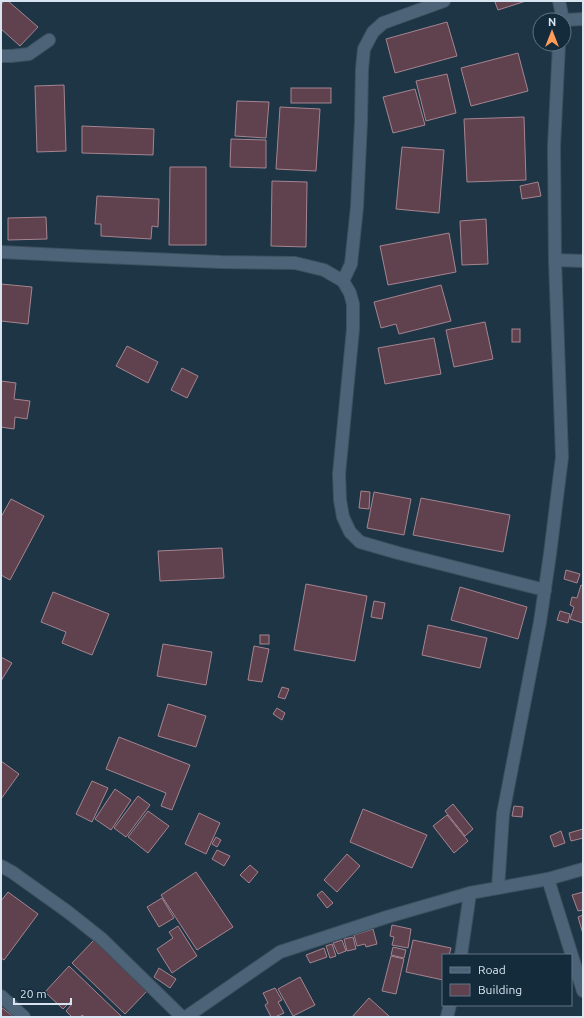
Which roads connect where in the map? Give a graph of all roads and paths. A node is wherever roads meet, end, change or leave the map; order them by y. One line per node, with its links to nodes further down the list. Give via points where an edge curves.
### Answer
1 (444, 1): 12 (street, via 383,23 373,32 364,49 355,223 351,264)
2 (559, 1): 3 (street)
3 (561, 12)
4 (583, 19): 5 (street)
5 (572, 20)
6 (48, 40): 8 (street, via 29,54)
7 (558, 52): 10 (street, via 554,147)
8 (1, 56)
9 (1, 252): 12 (street, via 295,263 324,270)
10 (555, 260): 11 (street); 13 (street, via 562,457)
11 (583, 261)
12 (343, 281): 13 (street, via 353,304 353,329 339,474 343,517 350,532 360,542)
13 (545, 590): 17 (street, via 503,814)
14 (1, 866): 26 (street, via 102,939)
15 (583, 869): 16 (street)
16 (548, 879): 17 (street); 20 (street)
17 (498, 888): 18 (street)
18 (470, 893): 19 (street); 27 (street, via 280,952)
19 (461, 954)
20 (571, 954)
21 (572, 956): 22 (street)
22 (583, 991)
23 (1, 996): 25 (street)
24 (450, 1006): 28 (street)
25 (24, 1017)
26 (182, 1017)
27 (186, 1017)
28 (447, 1017)

